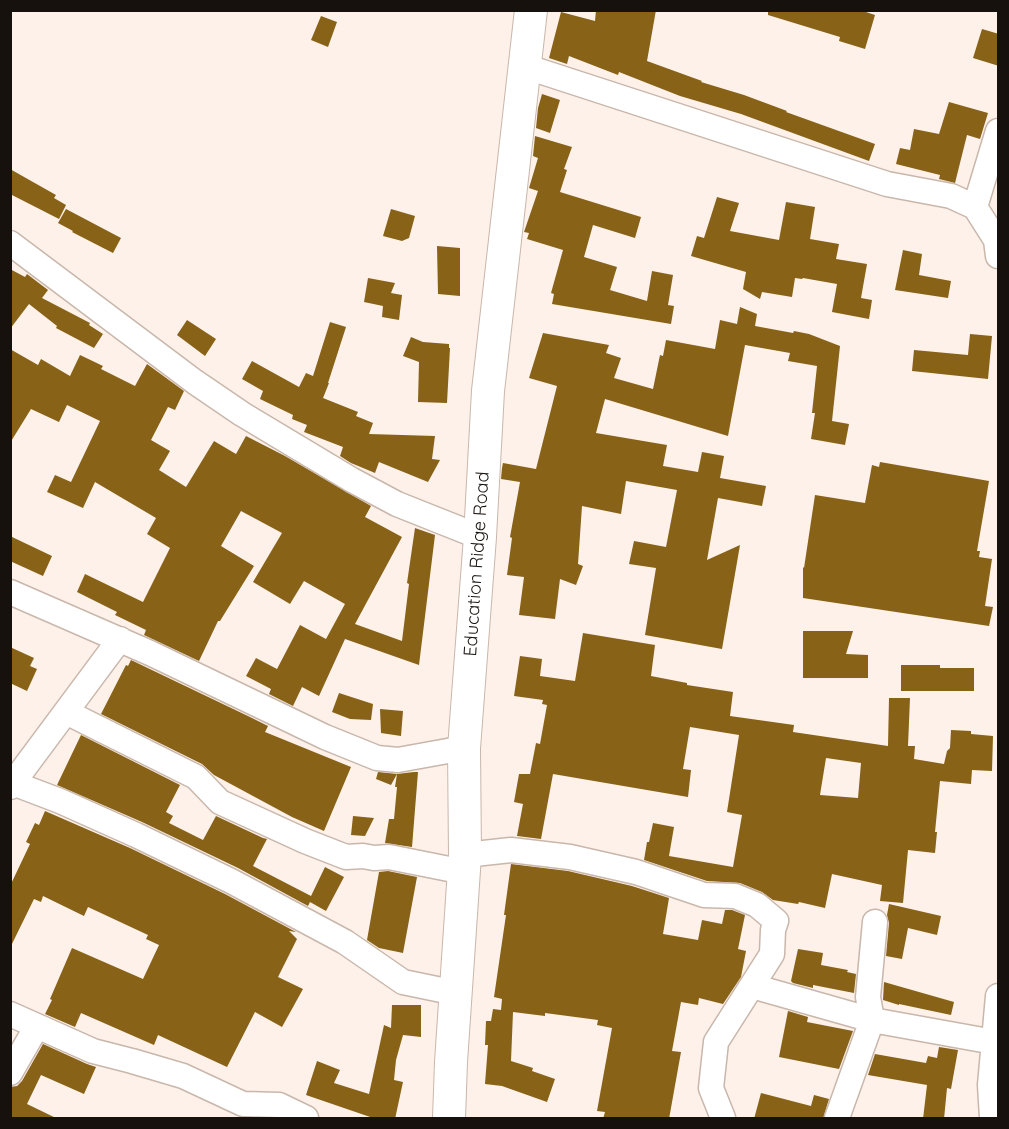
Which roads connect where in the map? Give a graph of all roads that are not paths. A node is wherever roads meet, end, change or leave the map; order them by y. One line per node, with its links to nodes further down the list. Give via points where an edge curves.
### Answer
1 (531, 10): 2 (main road, Education Ridge Road)
2 (524, 66): 4 (street, via 876,180 951,196); 7 (main road, Education Ridge Road, via 488,391)
3 (999, 131): 4 (street)
4 (975, 207): 6 (street, via 996,240)
5 (10, 243): 7 (street, via 242,414 397,504)
6 (999, 256)
7 (480, 537): 11 (main road, Education Ridge Road)
8 (10, 592): 9 (street)
9 (120, 639): 10 (street); 11 (street, via 377,758 398,760)
10 (66, 712): 12 (street); 13 (street, via 196,777 220,802 305,842 346,857)
11 (464, 748): 13 (main road, Education Ridge Road)
12 (12, 784): 16 (street, via 60,801 231,881 345,942 403,982)
13 (464, 863): 15 (street, via 511,850 570,857 636,872 704,896 735,896 757,905 776,921 772,954); 16 (main road, Education Ridge Road)
14 (874, 922): 19 (street, via 868,998)
15 (752, 986): 19 (street); 26 (street, via 716,1042 711,1088)
16 (456, 993): 25 (main road, Education Ridge Road)
17 (999, 996): 21 (street)
18 (10, 1014): 20 (street)
19 (872, 1020): 21 (street); 27 (street)
20 (37, 1026): 22 (street); 23 (street, via 93,1051 183,1076)
21 (994, 1042): 28 (street)
22 (10, 1073)
23 (241, 1111): 24 (street, via 279,1106)
24 (306, 1119)
25 (449, 1119)
26 (723, 1119)
27 (837, 1119)
28 (992, 1119)

